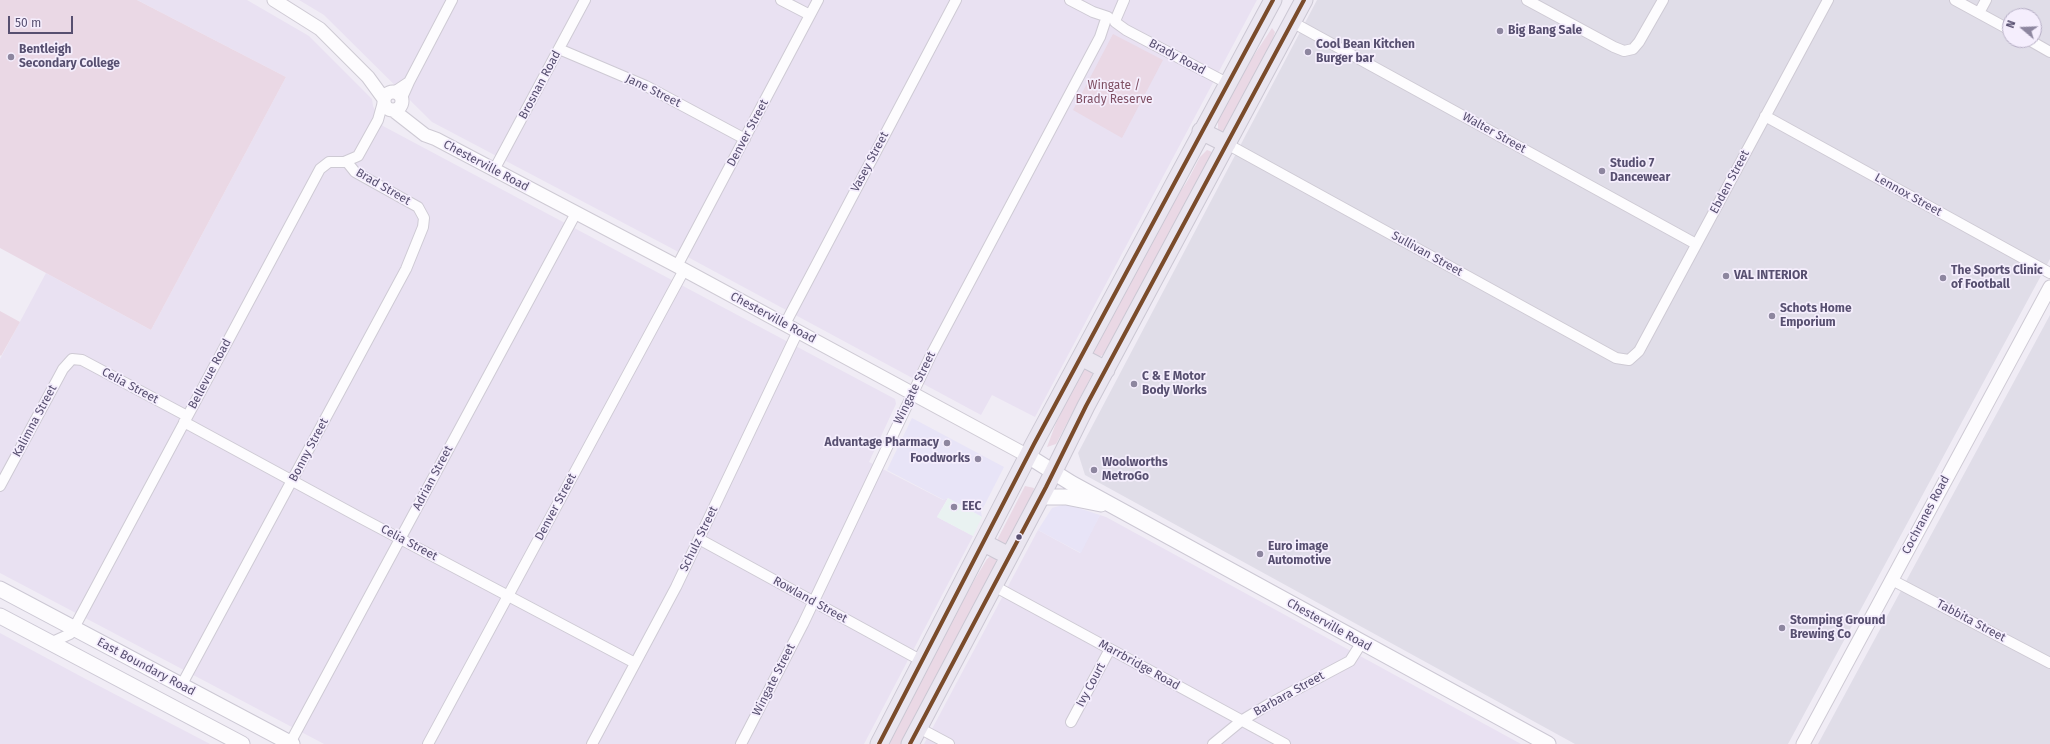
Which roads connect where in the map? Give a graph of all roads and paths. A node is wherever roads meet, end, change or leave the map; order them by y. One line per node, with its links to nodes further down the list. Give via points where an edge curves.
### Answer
1 (274, 0): 23 (street, Chesterville Road, via 317,26)
2 (452, 0): 23 (street, via 409,82)
3 (585, 0): 21 (street, Brosnan Road)
4 (782, 0): 17 (street)
5 (818, 0): 17 (street, Denver Street)
6 (956, 0): 36 (street, Vasey Street)
7 (1070, 0): 18 (street, Brady Road)
8 (1304, 0): 19 (highway)
9 (1527, 0): 10 (street, via 1624,51 1633,49 1639,42)
10 (1662, 0)
11 (1828, 0): 24 (street, Ebden Street)
12 (1955, 0): 16 (street)
13 (1986, 0): 16 (street)
14 (1122, 2): 18 (street, Wingate Street)
15 (1271, 4): 19 (highway); 22 (highway)
16 (1979, 13): 20 (street)
17 (810, 15): 26 (street, Denver Street)
18 (1110, 22): 22 (street, Brady Road); 42 (street, Wingate Street)
19 (1292, 22): 27 (highway); 32 (street, Walter Street)
20 (2002, 26)
21 (559, 49): 26 (street, Jane Street, via 646,86); 29 (street, Brosnan Road)
22 (1227, 83): 25 (highway)
23 (392, 101): 28 (street, via 358,156); 29 (street, Chesterville Road, via 436,139)
24 (1765, 116): 32 (street, Ebden Street); 34 (street, Lennox Street)
25 (1201, 131): 27 (highway); 38 (highway)
26 (745, 139): 33 (street, Denver Street)
27 (1227, 144): 40 (street, Sullivan Street, via 1609,354 1621,360); 41 (highway)
28 (347, 162): 30 (street, Brad Street, via 356,172); 43 (street, Bellevue Road, via 329,162 320,169)
29 (494, 170): 31 (street, Chesterville Road)
30 (421, 210): 46 (street, Bonny Street, via 424,223 406,269)
31 (576, 213): 33 (street, Chesterville Road); 50 (street, Adrian Street)
32 (1696, 244): 40 (street, Ebden Street, via 1639,351)
33 (680, 268): 36 (street, Chesterville Road); 57 (street, Denver Street)
34 (2050, 273)
35 (2050, 287): 54 (street, Cochranes Road)
36 (785, 324): 37 (street, Chesterville Road)
37 (798, 331): 42 (street, Chesterville Road); 51 (street, Schulz Street)
38 (1081, 357): 41 (highway); 44 (highway)
39 (72, 359): 43 (street, Celia Street, via 82,360); 47 (street, Kalimna Street, via 63,369)
40 (1628, 360)
41 (1106, 370): 45 (highway)
42 (912, 393): 44 (street, Chesterville Road); 58 (street, Wingate Street)
43 (186, 419): 46 (street, Celia Street); 60 (street, Bellevue Road)
44 (1028, 456): 45 (main road, Chesterville Road); 52 (highway)
45 (1053, 472): 48 (highway); 49 (main road, Chesterville Road)
46 (292, 481): 50 (street, Celia Street); 67 (street, Bonny Street)
47 (0, 486)
48 (1040, 497): 49 (main road, via 1066,497); 53 (highway)
49 (1115, 507): 61 (main road, Chesterville Road)
50 (400, 539): 57 (street, Celia Street); 73 (street, Adrian Street)
51 (699, 539): 58 (street, Rowland Street); 65 (street, Schulz Street)
52 (984, 542): 53 (highway); 64 (highway)
53 (1010, 556): 55 (highway)
54 (1892, 580): 66 (street, Tabbita Street); 84 (street, Cochranes Road)
55 (994, 586): 63 (street, Marrbridge Road); 71 (highway)
56 (0, 589): 60 (main road, East Boundary Road)
57 (508, 595): 65 (street, Celia Street); 75 (street, Denver Street)
58 (813, 601): 64 (street, Rowland Street); 77 (street, Wingate Street)
59 (0, 616): 62 (main road, East Boundary Road)
60 (74, 628): 62 (street, Bellevue Road, via 70,634); 67 (main road, East Boundary Road)
61 (1362, 642): 69 (street, Barbara Street, via 1350,661 1295,689); 83 (main road, Chesterville Road)
62 (50, 643): 72 (main road, East Boundary Road)
63 (1110, 649): 69 (street, Marrbridge Road); 70 (street, Ivy Court)
64 (922, 661): 78 (highway)
65 (635, 663): 76 (street, Schulz Street)
66 (2050, 663)
67 (182, 686): 68 (main road, East Boundary Road)
68 (236, 714): 72 (main road); 73 (main road, East Boundary Road)
69 (1242, 721): 81 (street, Barbara Street); 82 (street, Marrbridge Road)
70 (1071, 722)
71 (919, 728): 79 (highway); 80 (street)
72 (225, 735): 74 (main road, East Boundary Road)
73 (291, 743)
74 (242, 744)
75 (428, 744)
76 (592, 744)
77 (741, 744)
78 (879, 744)
79 (910, 744)
80 (949, 744)
81 (1213, 744)
82 (1285, 744)
83 (1548, 744)
84 (1803, 744)

